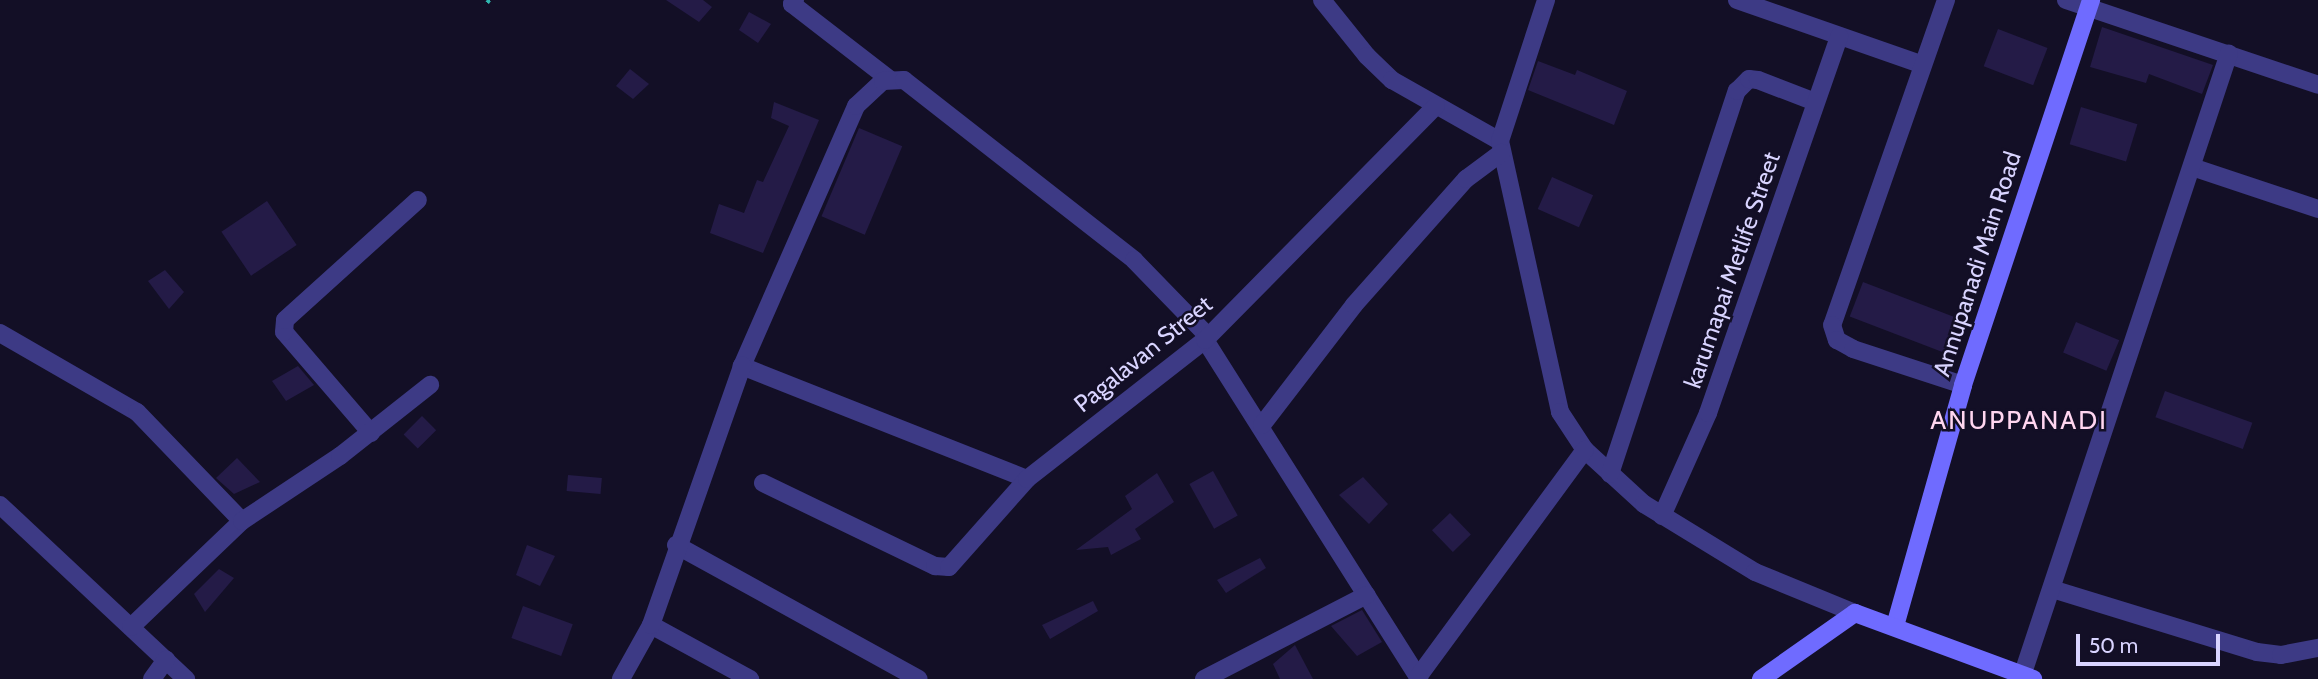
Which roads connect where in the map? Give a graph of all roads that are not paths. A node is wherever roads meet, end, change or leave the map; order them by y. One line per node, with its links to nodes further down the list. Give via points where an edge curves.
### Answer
1 (795, 0): 11 (street, via 792,4)
2 (1322, 0): 14 (street, via 1375,64)
3 (1546, 0): 15 (street)
4 (1737, 0): 8 (street)
5 (1946, 0): 10 (street)
6 (2066, 0): 7 (street)
7 (2089, 4): 9 (street); 22 (street, Annupanadi Main Road)
8 (1839, 36): 10 (street); 13 (street, karumapai Metlife Street)
9 (2229, 53): 12 (street); 16 (street)
10 (1921, 64): 22 (street, via 1832,325 1837,340 1853,349)
11 (889, 79): 20 (street, via 904,80 1134,260); 21 (street, via 856,106)
12 (2318, 85)
13 (1815, 102): 27 (street, via 1758,80 1749,79 1737,91); 31 (street, karumapai Metlife Street, via 1708,413)
14 (1436, 106): 15 (street); 20 (street, Pagalavan Street)
15 (1501, 147): 24 (street, via 1466,179 1354,305); 26 (street, via 1560,412)
16 (2192, 167): 18 (street); 34 (street)
17 (418, 200): 25 (street, via 285,320 284,332)
18 (2318, 209)
19 (0, 333): 32 (street, via 137,412)
20 (1207, 338): 24 (street); 28 (street, Pagalavan Street)
21 (742, 366): 28 (street); 33 (street)
22 (1963, 384): 38 (street, Annupanadi Main Road)
23 (430, 385): 25 (street)
24 (1262, 425): 35 (street)
25 (371, 433): 32 (street)
26 (1585, 450): 27 (street); 43 (street)
27 (1610, 474): 31 (street)
28 (1027, 479): 29 (street, Pagalavan Street, via 949,567 935,566)
29 (764, 483)
30 (0, 505): 39 (street)
31 (1662, 516): 36 (street, via 1755,572)
32 (242, 521): 39 (street)
33 (676, 545): 37 (street); 48 (street)
34 (2052, 589): 40 (street, via 2257,652 2281,655); 42 (street)
35 (1367, 595): 43 (street); 49 (street)
36 (1855, 613): 38 (street); 50 (street)
37 (651, 625): 46 (street); 47 (street)
38 (1895, 626): 42 (street)
39 (131, 627): 41 (street)
40 (2318, 648)
41 (166, 660): 44 (street); 45 (street)
42 (2028, 677)
43 (1418, 678)
44 (152, 679)
45 (186, 679)
46 (621, 679)
47 (750, 679)
48 (919, 679)
49 (1204, 679)
50 (1762, 679)

